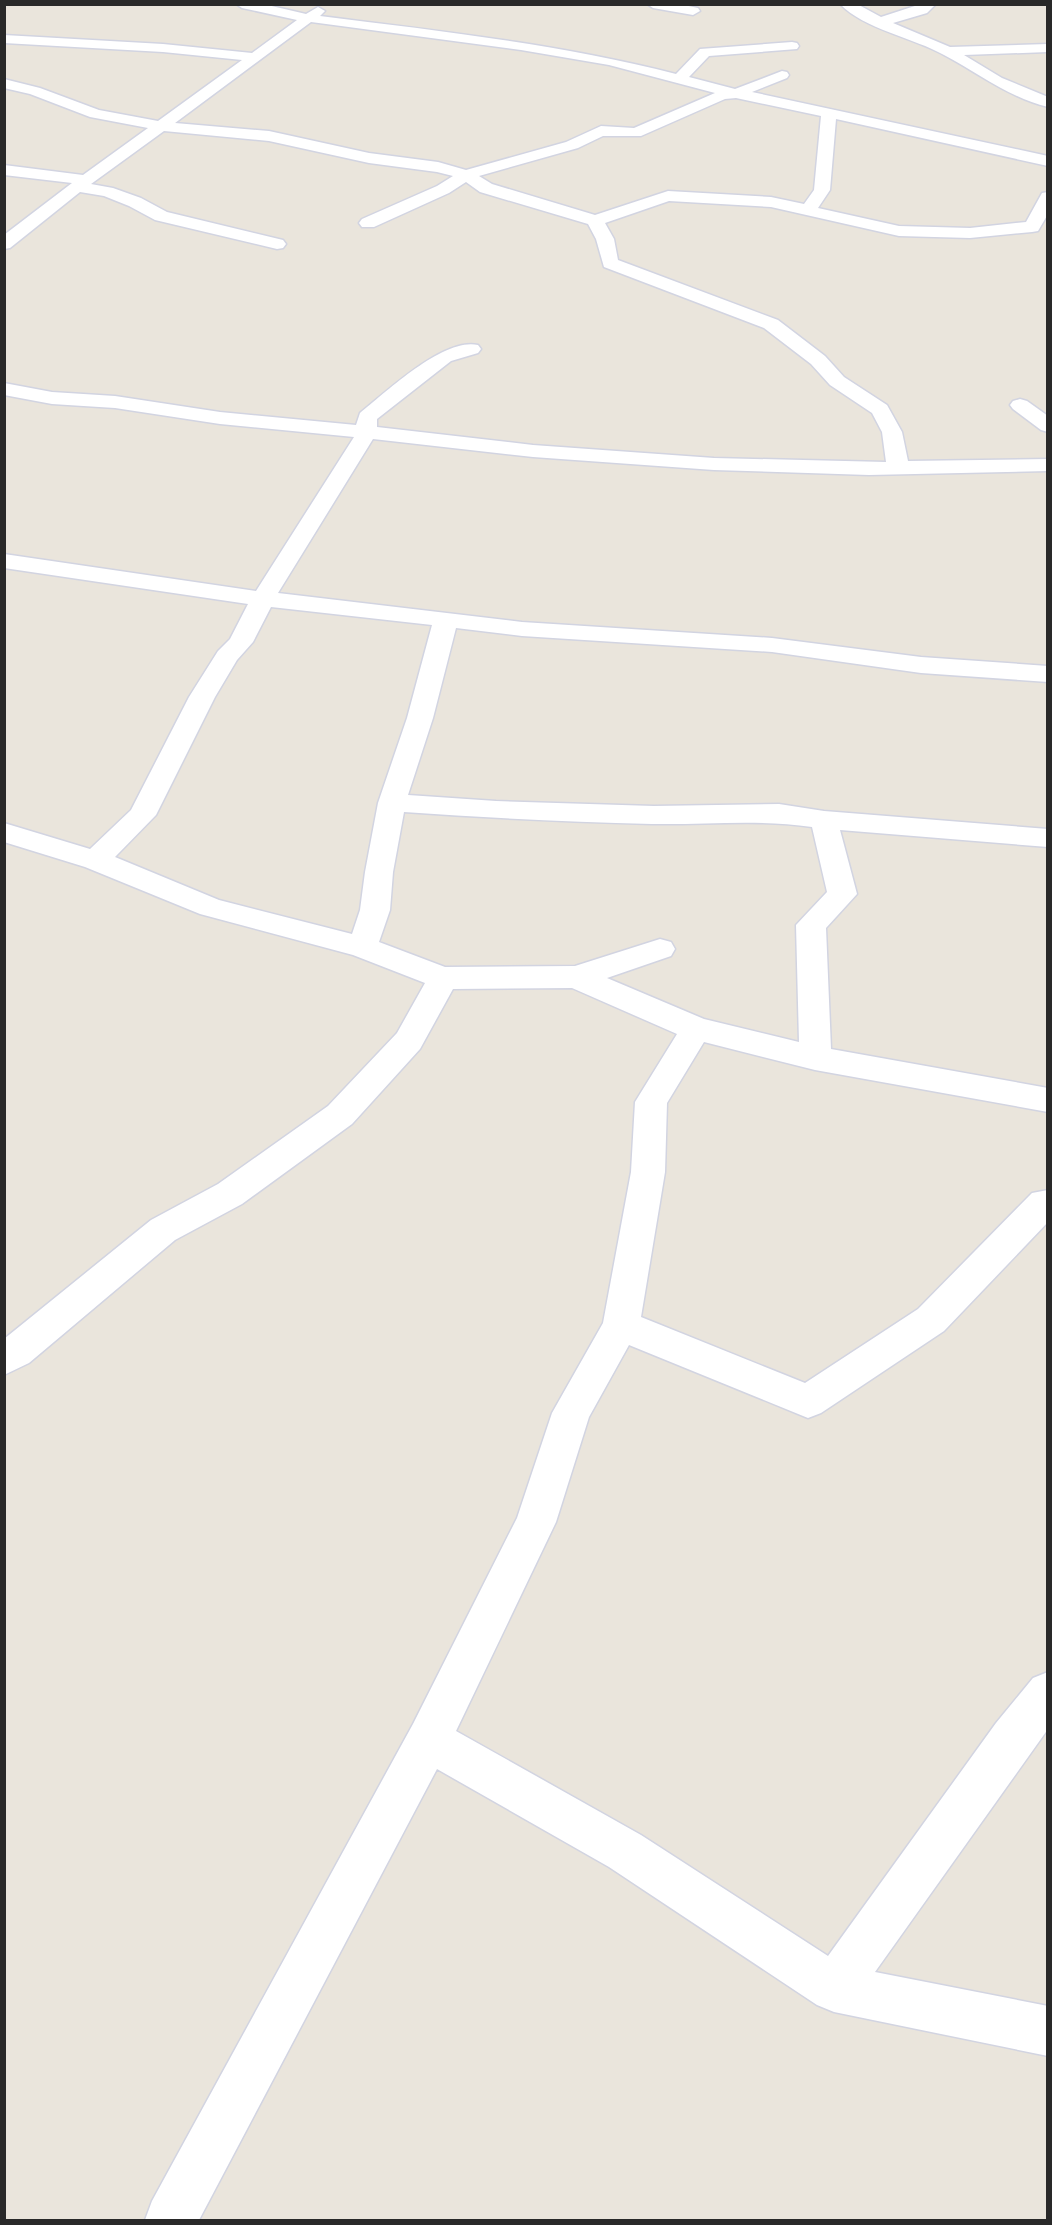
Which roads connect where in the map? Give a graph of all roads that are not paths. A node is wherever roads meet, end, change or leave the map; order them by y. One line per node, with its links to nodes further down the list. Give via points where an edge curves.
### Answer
1 (242, 4): 7 (street)
2 (326, 4): 7 (street)
3 (653, 4): 6 (street)
4 (846, 4): 8 (street)
5 (930, 4): 8 (street)
6 (693, 11)
7 (308, 18): 13 (street); 15 (street, via 521,46 610,61)
8 (880, 22): 12 (street)
9 (4, 39): 13 (street)
10 (792, 46): 15 (street, via 705,51)
11 (1047, 48): 12 (street)
12 (948, 51): 18 (street, via 997,81)
13 (254, 57): 20 (street)
14 (782, 75): 17 (street)
15 (679, 79): 17 (street)
16 (4, 83): 20 (street, via 35,90 95,114)
17 (736, 93): 19 (street); 23 (street, via 722,95 636,133 602,131 572,145)
18 (1047, 103)
19 (829, 113): 21 (street); 26 (street, via 822,190)
20 (161, 126): 23 (street, via 269,136 369,159 414,163); 24 (street)
21 (1047, 161)
22 (4, 170): 24 (street)
23 (466, 175): 27 (street, via 486,188); 28 (street, via 452,186)
24 (82, 183): 29 (street); 30 (street, via 161,216)
25 (1047, 197): 26 (street, via 1032,226 970,233 899,231)
26 (809, 209): 27 (street, via 771,202 668,196)
27 (595, 221): 37 (street, via 605,239 610,263 771,324 818,360 837,381 880,409 892,432)
28 (368, 223)
29 (4, 244)
30 (278, 244)
31 (471, 349): 35 (street, via 444,357 367,417)
32 (4, 389): 35 (street, via 52,398 115,402)
33 (1020, 405): 34 (street)
34 (1047, 426)
35 (366, 434): 37 (street, via 533,452 714,464); 39 (street)
36 (1047, 465): 37 (street)
37 (898, 468)
38 (4, 561): 39 (street)
39 (263, 599): 40 (street); 46 (street, via 241,642 227,656 202,697 142,815)
40 (446, 619): 41 (street, via 522,629 772,645); 42 (street)
41 (1047, 675)
42 (392, 803): 43 (street, via 654,815 779,813); 47 (street, via 375,910)
43 (824, 820): 45 (street); 52 (street, via 842,894 811,925)
44 (4, 832): 46 (street)
45 (1047, 838)
46 (95, 860): 47 (street, via 210,906)
47 (362, 947): 50 (street)
48 (660, 949): 49 (street)
49 (576, 977): 50 (street); 51 (street)
50 (443, 978): 56 (street, via 409,1041 340,1115 230,1194 163,1230)
51 (696, 1029): 52 (street); 55 (street, via 651,1102 648,1172)
52 (815, 1058): 53 (street)
53 (1047, 1100)
54 (1044, 1203): 55 (street, via 931,1320 808,1401)
55 (621, 1325): 58 (street, via 572,1413 536,1522)
56 (4, 1359)
57 (1047, 1693): 59 (street)
58 (429, 1740): 59 (street, via 625,1851); 61 (street)
59 (834, 1988): 60 (street)
60 (1047, 2031)
61 (171, 2220)

